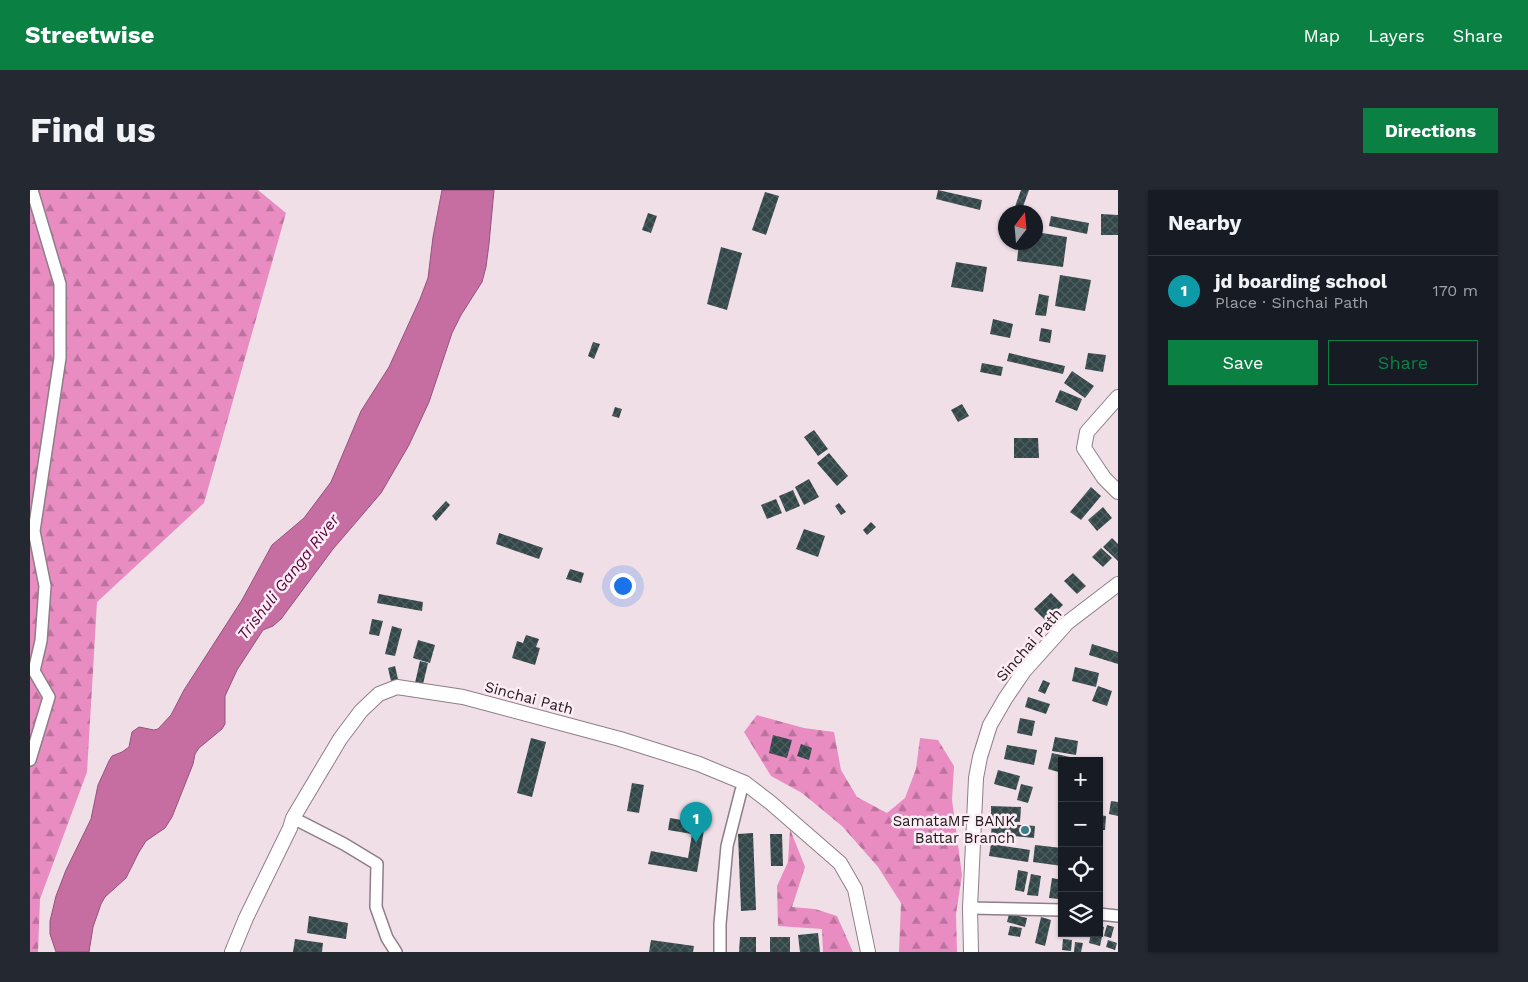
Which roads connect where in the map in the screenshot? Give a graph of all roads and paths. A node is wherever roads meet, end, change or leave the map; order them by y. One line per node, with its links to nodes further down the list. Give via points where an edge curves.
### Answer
1 (32, 190): 5 (street, via 60,284 60,358 34,531 45,586 41,641 34,671 50,697)
2 (1118, 397): 3 (street, via 1087,432 1084,448 1104,478)
3 (1118, 492)
4 (1118, 584): 8 (street, Sinchai Path, via 1067,622 1024,671 990,725 976,778)
5 (30, 760)
6 (745, 783): 7 (street, Sinchai Path, via 699,764 620,739 463,697 397,687 379,694 361,711 340,739); 14 (street, via 740,791 727,846); 15 (street, Sinchai Path, via 840,863 855,889)
7 (293, 818): 12 (street, Sinchai Path); 13 (street, via 376,864 376,907 387,938)
8 (970, 908): 9 (street); 16 (street, Sinchai Path)
9 (1058, 910)
10 (1103, 914): 11 (street)
11 (1118, 916)
12 (232, 952)
13 (396, 952)
14 (720, 952)
15 (868, 952)
16 (971, 952)

